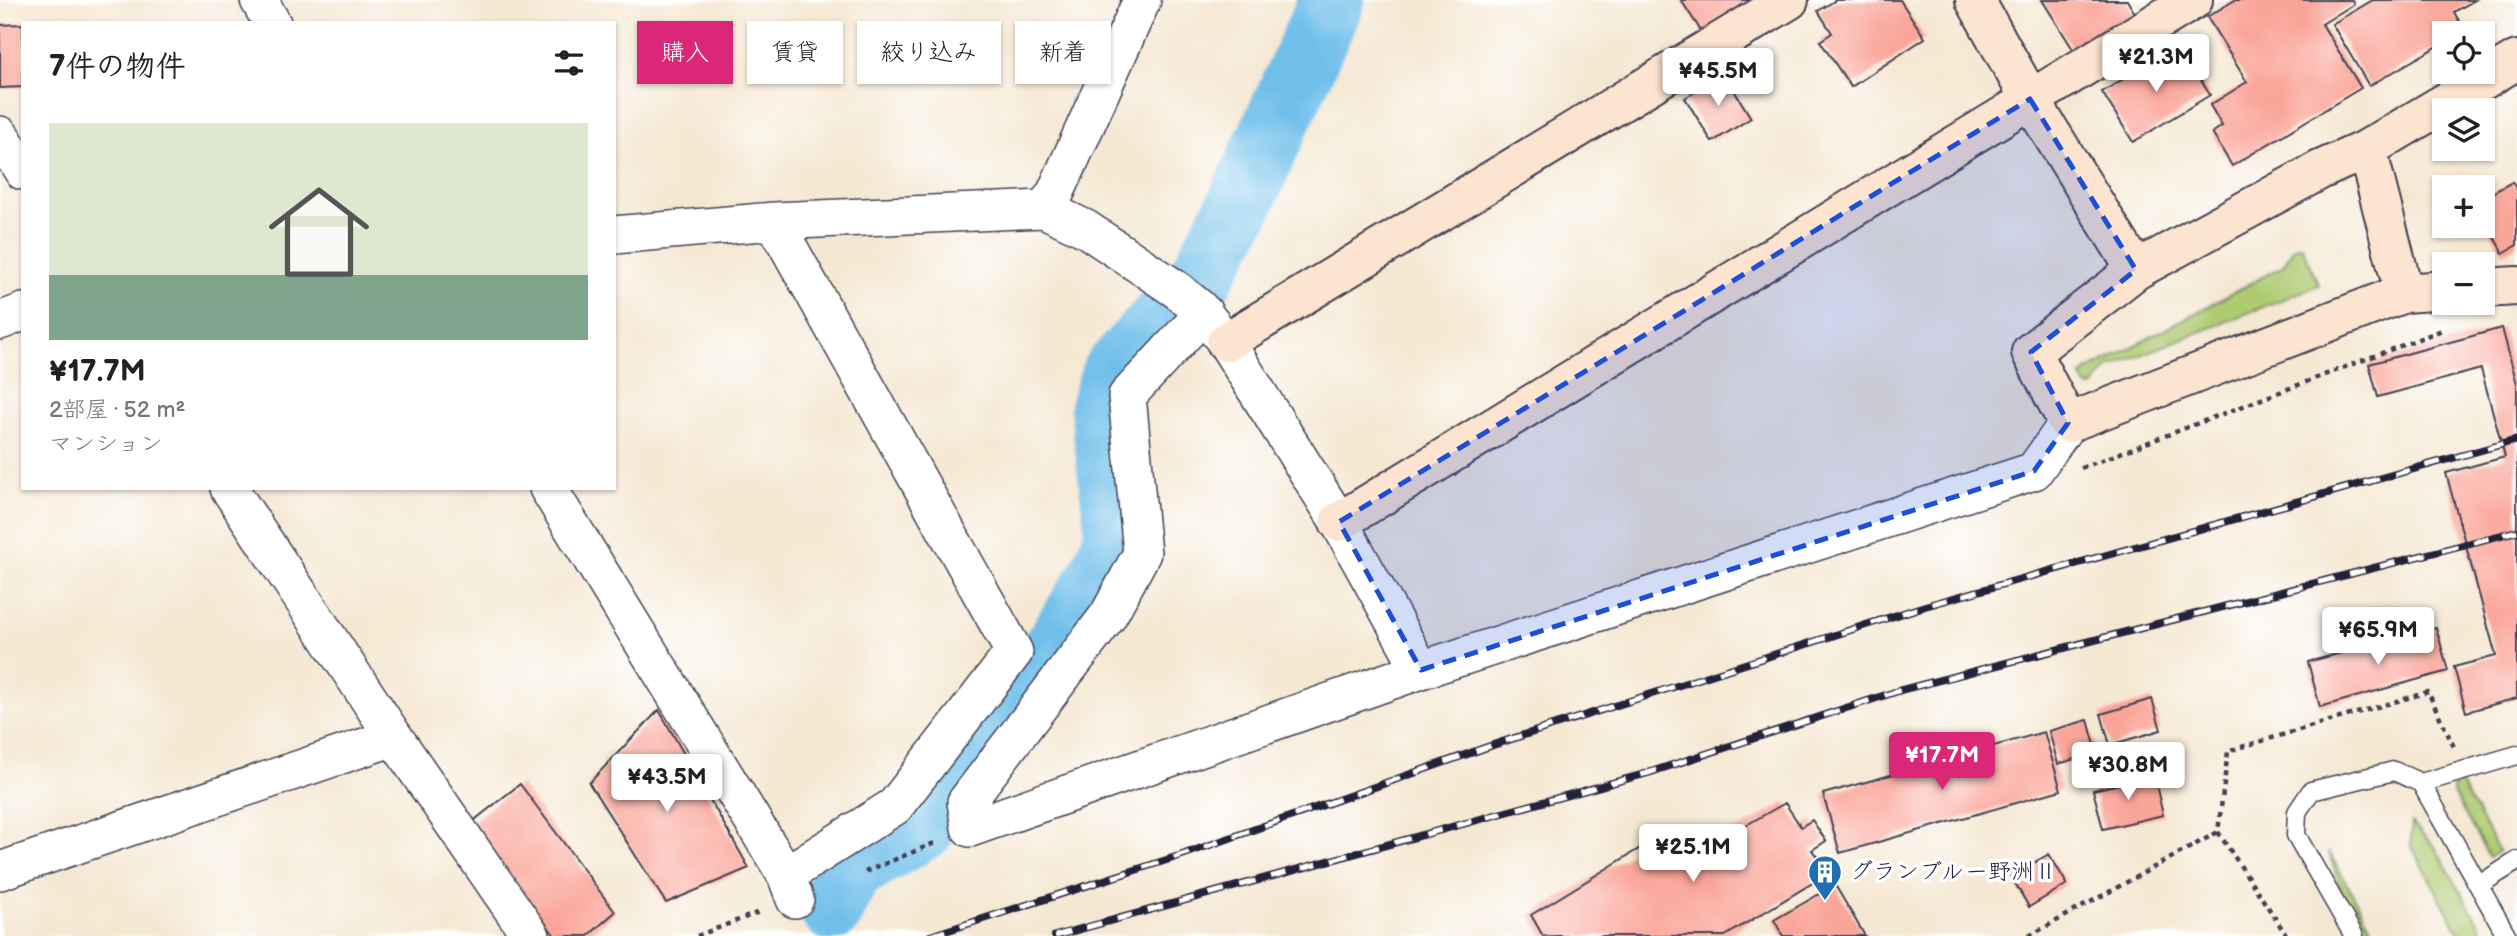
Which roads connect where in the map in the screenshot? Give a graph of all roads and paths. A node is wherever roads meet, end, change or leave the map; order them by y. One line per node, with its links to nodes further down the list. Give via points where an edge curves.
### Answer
1 (259, 0): 6 (street)
2 (1142, 0): 12 (street, via 1055,194)
3 (1789, 0): 21 (street)
4 (1975, 0): 8 (street)
5 (2193, 0): 8 (street)
6 (271, 21)
7 (2517, 60): 10 (street)
8 (2030, 99): 15 (street); 28 (street)
9 (0, 135): 11 (street)
10 (2367, 149): 15 (street); 19 (street)
11 (21, 168)
12 (1044, 209): 13 (street); 21 (street, via 1086,229)
13 (774, 221): 14 (street); 39 (street, via 1014,652 895,806)
14 (616, 235)
15 (2136, 270): 24 (street, via 2031,352)
16 (2517, 286): 17 (street)
17 (2495, 287)
18 (2432, 291): 19 (street)
19 (2404, 293): 24 (street)
20 (21, 313): 22 (street)
21 (1202, 313): 28 (street); 33 (street, via 1127,396 1142,554 1108,616 966,802)
22 (0, 321)
23 (2446, 328): 25 (path)
24 (2068, 423): 29 (street, via 2034,471)
25 (2070, 472)
26 (230, 490): 30 (street)
27 (549, 490): 39 (street)
28 (1339, 522): 29 (street)
29 (1421, 670): 33 (street)
30 (394, 737): 37 (street); 40 (street)
31 (2517, 755): 32 (lane)
32 (2421, 783): 38 (lane); 43 (lane, via 2394,771 2311,791 2297,812 2296,835)
33 (970, 828): 36 (path)
34 (2218, 832): 42 (path)
35 (2517, 861): 38 (lane)
36 (891, 862)
37 (0, 871)
38 (2479, 885): 44 (lane)
39 (790, 887): 41 (path)
40 (531, 936)
41 (697, 936)
42 (2029, 936)
43 (2354, 936)
44 (2507, 936)

